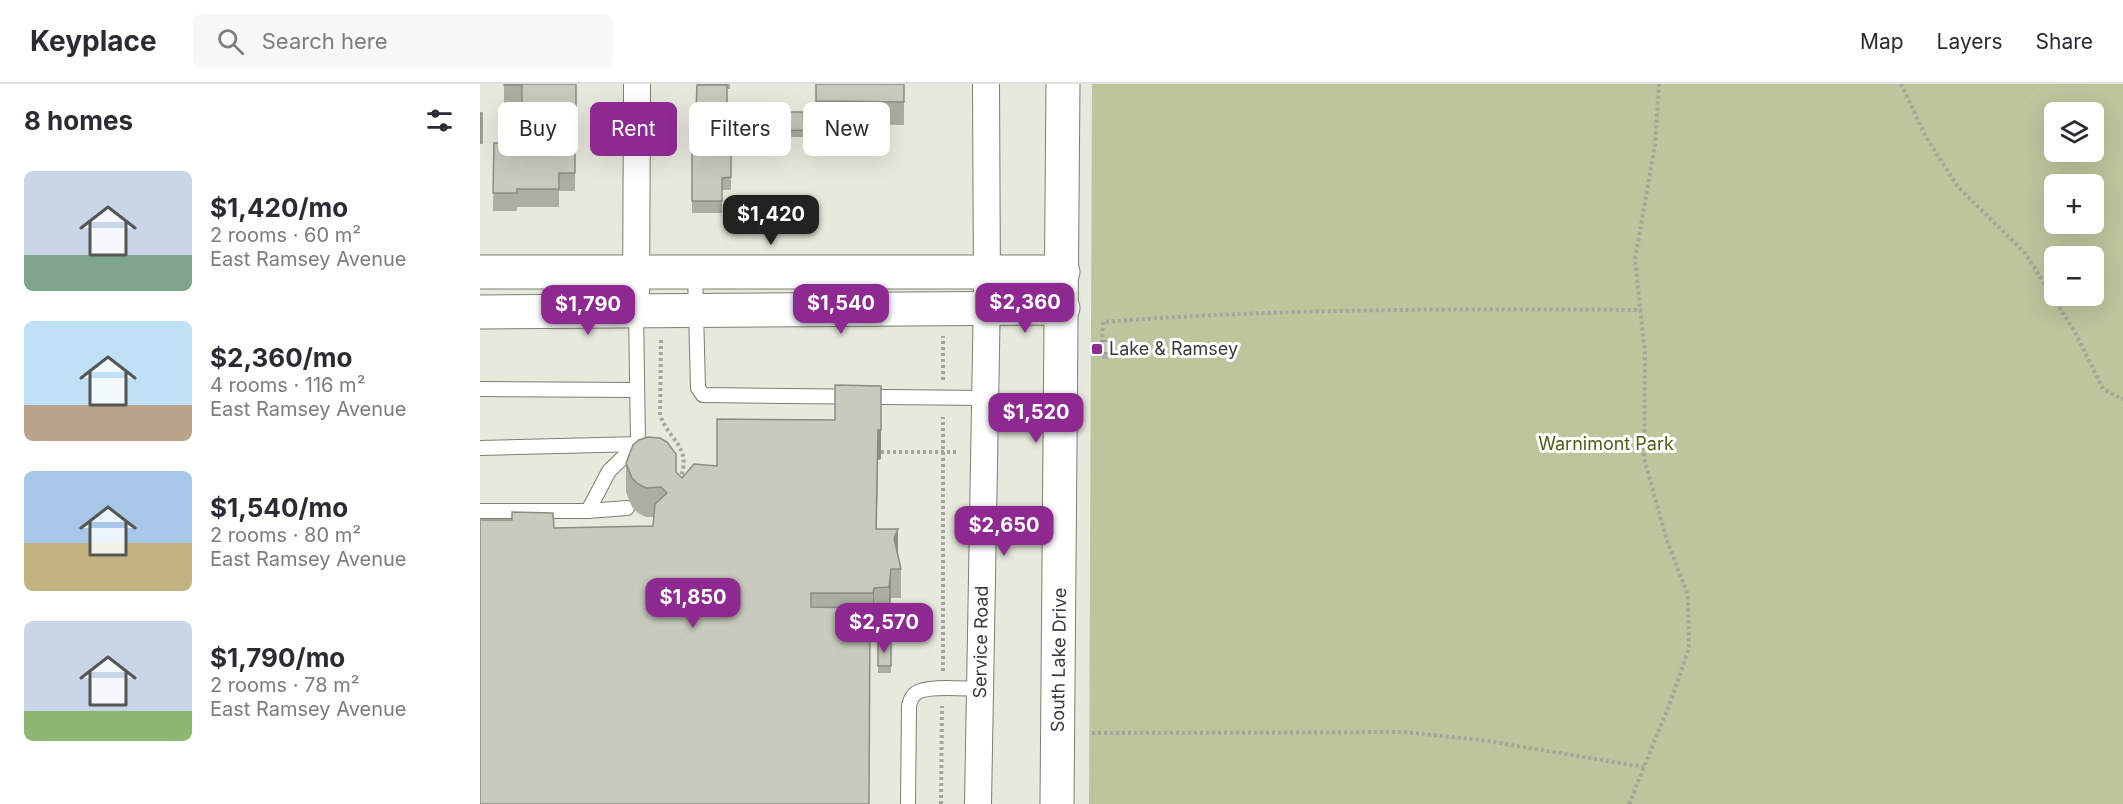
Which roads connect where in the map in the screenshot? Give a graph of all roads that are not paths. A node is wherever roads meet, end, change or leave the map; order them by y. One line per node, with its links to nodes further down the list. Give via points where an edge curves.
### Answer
1 (637, 84): 6 (street)
2 (987, 84): 4 (street, Service Road)
3 (1063, 84): 8 (street, South Lake Drive)
4 (987, 271): 7 (street); 8 (street); 9 (street, Service Road)
5 (480, 272): 6 (street)
6 (637, 272): 7 (street); 12 (street)
7 (695, 272): 11 (lane)
8 (1063, 272): 10 (street, South Lake Drive)
9 (987, 308): 10 (street); 11 (street); 16 (street, Service Road)
10 (1063, 308): 26 (street, South Lake Drive)
11 (696, 310): 12 (street); 16 (lane, via 698,388 703,395)
12 (636, 311): 13 (street); 15 (lane)
13 (480, 312)
14 (480, 389): 15 (lane)
15 (637, 390): 17 (lane)
16 (985, 398): 23 (street, Service Road)
17 (638, 443): 18 (lane); 19 (lane); 22 (lane, via 609,471)
18 (652, 447)
19 (480, 448)
20 (627, 508): 22 (lane)
21 (480, 511): 22 (lane)
22 (588, 512)
23 (980, 689): 24 (lane, via 930,689 918,691 912,697); 25 (street, Service Road)
24 (908, 804)
25 (978, 804)
26 (1057, 804)

